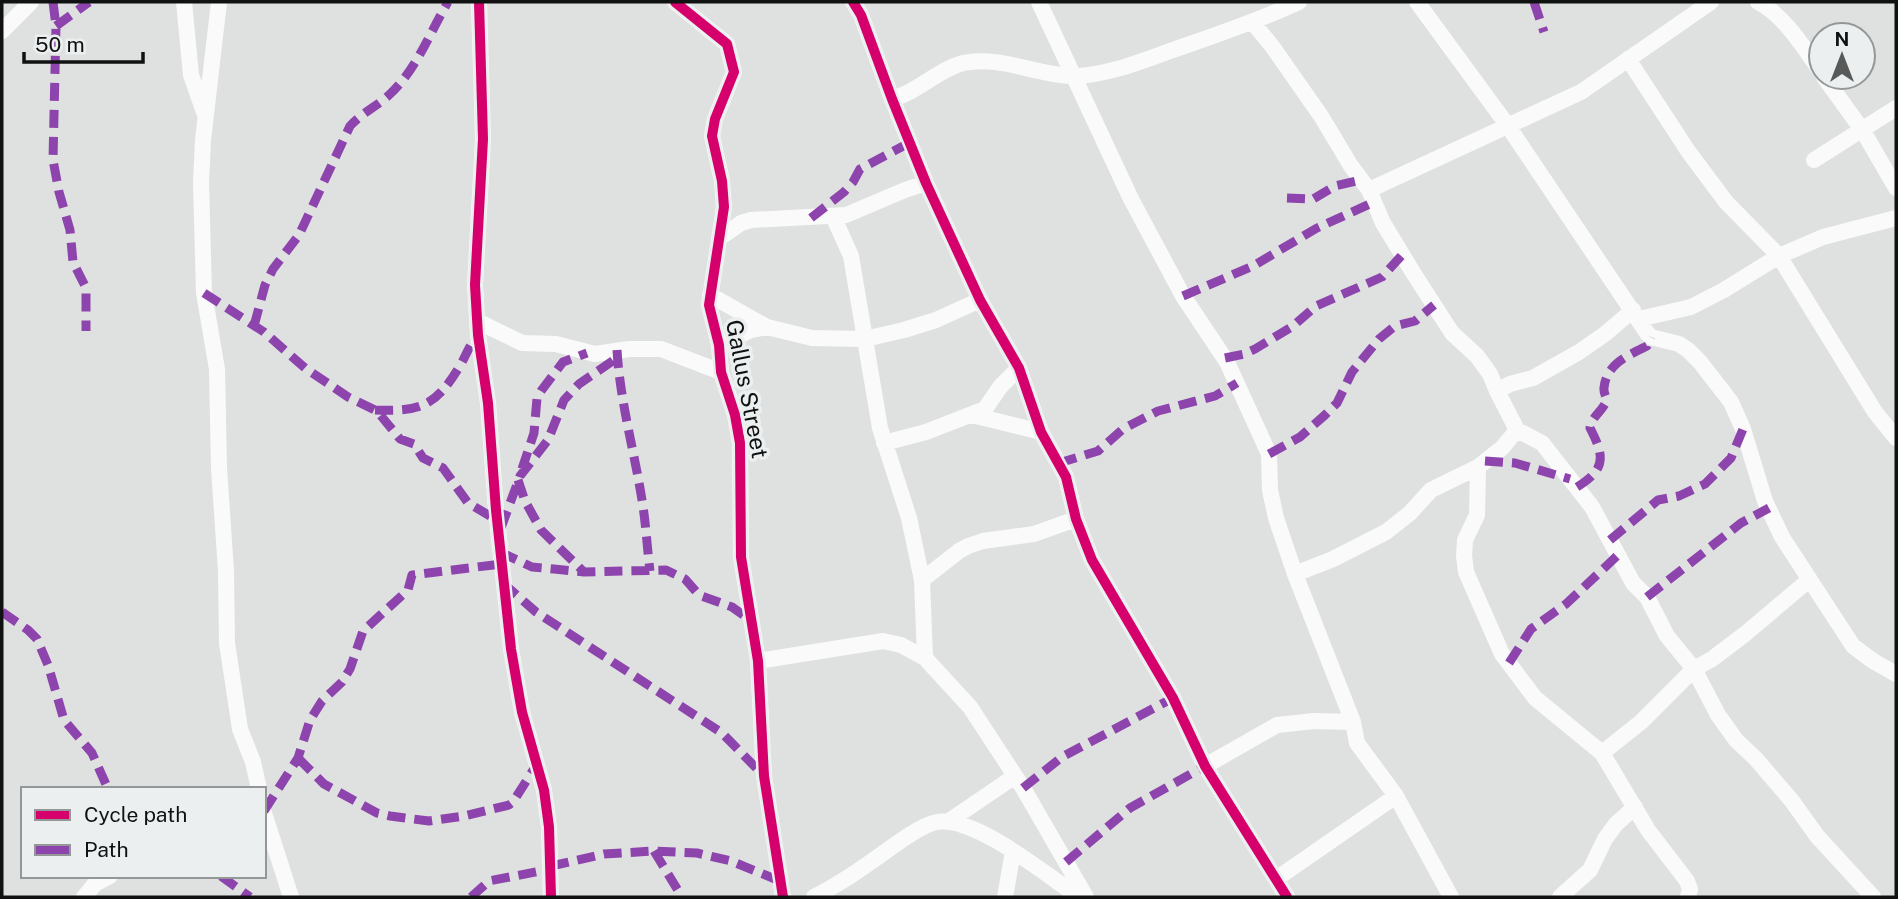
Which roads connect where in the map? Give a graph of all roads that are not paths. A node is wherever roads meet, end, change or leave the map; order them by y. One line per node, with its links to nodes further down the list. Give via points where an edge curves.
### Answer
1 (31, 2): 13 (street)
2 (184, 2): 20 (street, via 191,75)
3 (219, 2): 20 (street)
4 (479, 2): 34 (street, via 483,139)
5 (675, 2): 29 (street, Gallus Street, via 727,44 731,56 734,72 712,136 722,181)
6 (853, 2): 18 (street)
7 (1039, 2): 16 (street)
8 (1298, 2): 12 (street)
9 (1417, 2): 21 (street)
10 (1711, 2): 15 (street)
11 (1758, 2): 14 (street)
12 (1253, 23): 16 (street, via 1144,60); 26 (street)
13 (2, 31)
14 (1807, 52)
15 (1628, 59): 21 (street, via 1581,92); 30 (street, via 1719,192)
16 (1073, 76): 18 (street, via 979,61 961,64); 48 (street, via 1131,199 1183,296 1227,362 1269,454 1274,509)
17 (1834, 91): 22 (street)
18 (891, 99): 24 (street)
19 (1896, 108): 22 (street)
20 (205, 115): 59 (street, via 201,182 204,293 217,369 227,643 240,729)
21 (1508, 126): 26 (street); 33 (street)
22 (1863, 131): 23 (street); 25 (street)
23 (1814, 160)
24 (926, 183): 27 (street, via 859,211); 32 (street)
25 (1896, 188)
26 (1369, 190): 40 (street, via 1414,274 1452,332 1478,356)
27 (833, 216): 29 (street, via 751,220); 36 (street, via 851,256)
28 (1896, 218): 30 (street, via 1822,237)
29 (721, 237): 31 (street, Gallus Street)
30 (1779, 256): 33 (street, via 1692,307); 44 (street, via 1875,412)
31 (710, 295): 35 (street); 37 (street, Gallus Street)
32 (980, 300): 36 (street, via 915,327); 38 (street)
33 (1636, 315): 40 (street, via 1533,378); 50 (street, via 1651,337 1688,351 1731,402 1769,508)
34 (477, 321): 39 (street, via 522,343 556,344 595,354 661,349); 70 (street, via 506,605 522,712 544,790)
35 (767, 327): 36 (street, via 812,338); 37 (street)
36 (864, 339): 45 (street)
37 (719, 345): 39 (street, Gallus Street)
38 (1019, 368): 41 (street, via 985,409); 43 (street)
39 (721, 372): 52 (street, Gallus Street, via 740,443 741,557)
40 (1497, 391): 42 (street)
41 (972, 415): 43 (street); 45 (street)
42 (1517, 430): 46 (street); 53 (street, via 1542,443 1577,487 1667,636)
43 (1041, 432): 47 (street, via 1066,477)
44 (1896, 438)
45 (884, 443): 49 (street, via 909,519)
46 (1478, 467): 48 (street, via 1431,490 1385,532); 56 (street, via 1478,514 1465,540 1464,556 1472,588 1502,654 1535,698)
47 (1076, 519): 49 (street, via 1034,534 968,546); 57 (street, via 1092,560 1173,698)
48 (1295, 574): 55 (street)
49 (922, 580): 51 (street)
50 (1809, 580): 53 (street, via 1745,634); 54 (street, via 1853,646)
51 (925, 658): 52 (street, via 883,641); 58 (street, via 970,707)
52 (758, 661): 71 (street, Gallus Street, via 764,776)
53 (1694, 669): 56 (street); 80 (street, via 1736,740)
54 (1896, 674)
55 (1353, 722): 57 (street, via 1277,725); 60 (street, via 1357,743)
56 (1602, 753): 61 (street)
57 (1205, 766): 67 (street)
58 (1015, 776): 62 (street); 75 (street)
59 (259, 787)
60 (1396, 796): 67 (street); 77 (street)
61 (1635, 807): 78 (street, via 1605,839 1590,870); 79 (street, via 1687,881)
62 (948, 821): 65 (street, via 963,824); 72 (street, via 933,823 901,841)
63 (266, 827): 64 (street)
64 (269, 847): 69 (street)
65 (1013, 852): 73 (street); 74 (street)
66 (106, 878): 68 (street)
67 (1276, 879): 76 (street)
68 (84, 897)
69 (291, 897)
70 (551, 897)
71 (783, 897)
72 (814, 897)
73 (1005, 897)
74 (1079, 897)
75 (1086, 897)
76 (1287, 897)
77 (1451, 897)
78 (1560, 897)
79 (1688, 897)
80 (1873, 897)

